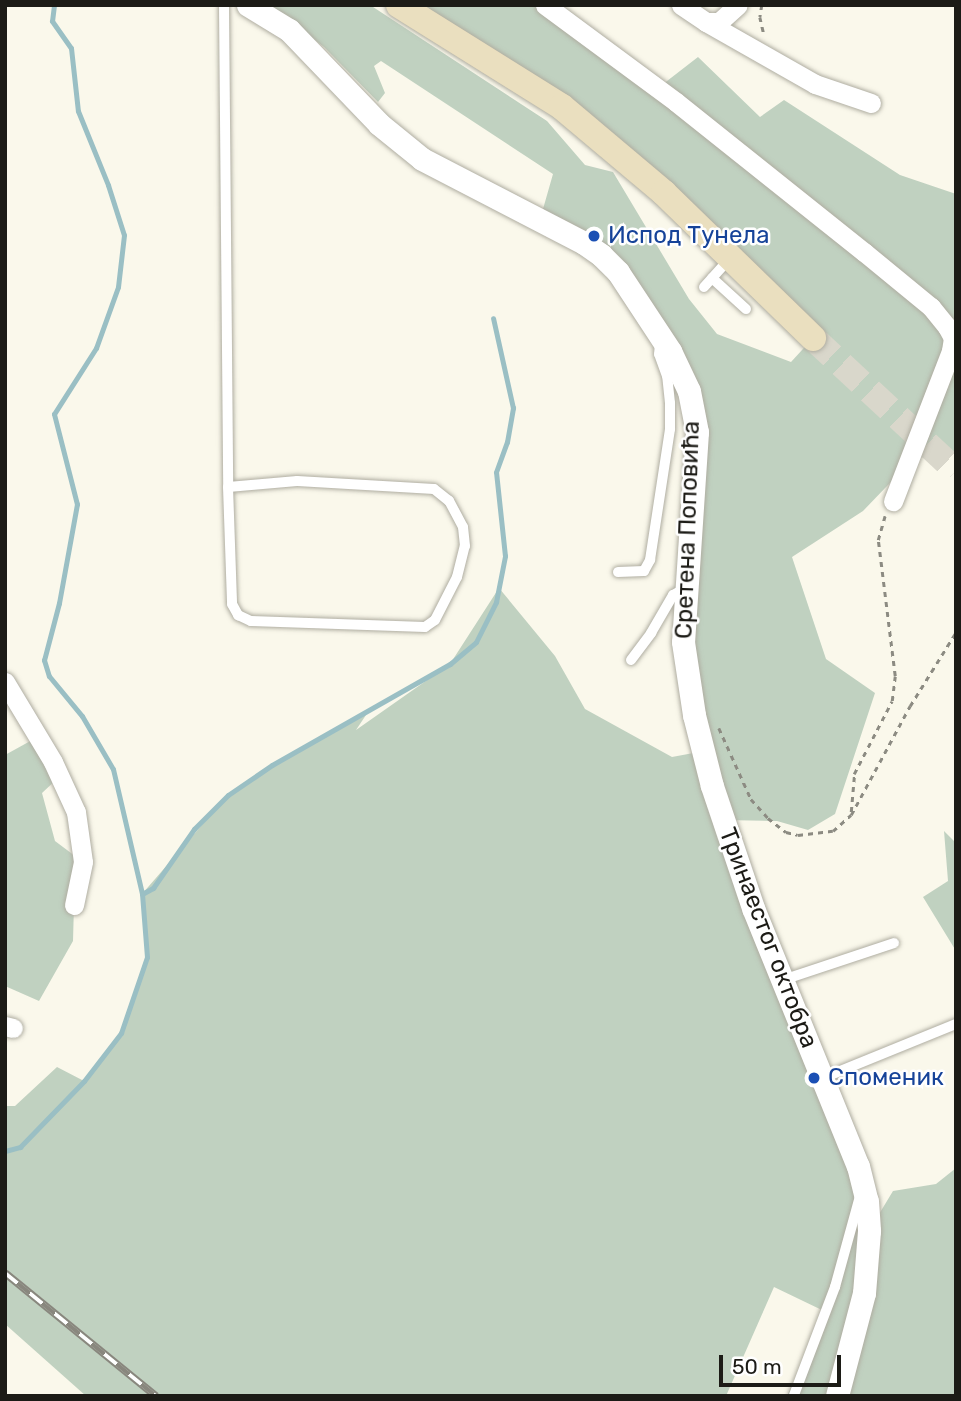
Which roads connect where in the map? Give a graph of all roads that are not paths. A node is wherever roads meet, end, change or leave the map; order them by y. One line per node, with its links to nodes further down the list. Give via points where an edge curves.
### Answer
1 (223, 5): 15 (lane)
2 (248, 5): 13 (street, Сретена Поповића, via 289,30 379,124 422,159 601,255 618,272)
3 (399, 5): 9 (main road, via 562,107)
4 (545, 5): 16 (street, via 676,102 931,307 947,327 953,338 951,351)
5 (681, 5): 7 (street)
6 (738, 5): 7 (street, via 719,22)
7 (706, 22): 8 (street, via 815,85)
8 (871, 103)
9 (731, 257): 10 (lane); 14 (main road)
10 (712, 278): 11 (lane); 12 (lane)
11 (704, 287)
12 (746, 309)
13 (661, 337): 17 (lane, via 659,354 667,376 670,429 650,560 644,571); 18 (street, Сретена Поповића, via 689,391 697,432)
14 (813, 338)
15 (228, 487): 15 (lane, via 232,604 238,615 251,621 425,627 435,620 457,577 465,546 463,527 449,501 434,489 297,481)
16 (892, 501)
17 (618, 572)
18 (684, 589): 19 (lane, via 673,595); 20 (street, Сретена Поповића, via 682,642)
19 (631, 660)
20 (688, 681): 24 (street, Тринаестог октобра, via 712,786)
21 (5, 682): 22 (street, via 53,762 76,812 83,862)
22 (74, 905)
23 (894, 943): 24 (lane)
24 (783, 981): 26 (street, Тринаестог октобра)
25 (956, 1024): 26 (lane)
26 (823, 1078): 27 (street, Тринаестог октобра)
27 (863, 1185): 28 (lane, via 835,1287); 29 (street, Тринаестог октобра, via 869,1231 864,1293)
28 (793, 1395)
29 (837, 1396)

